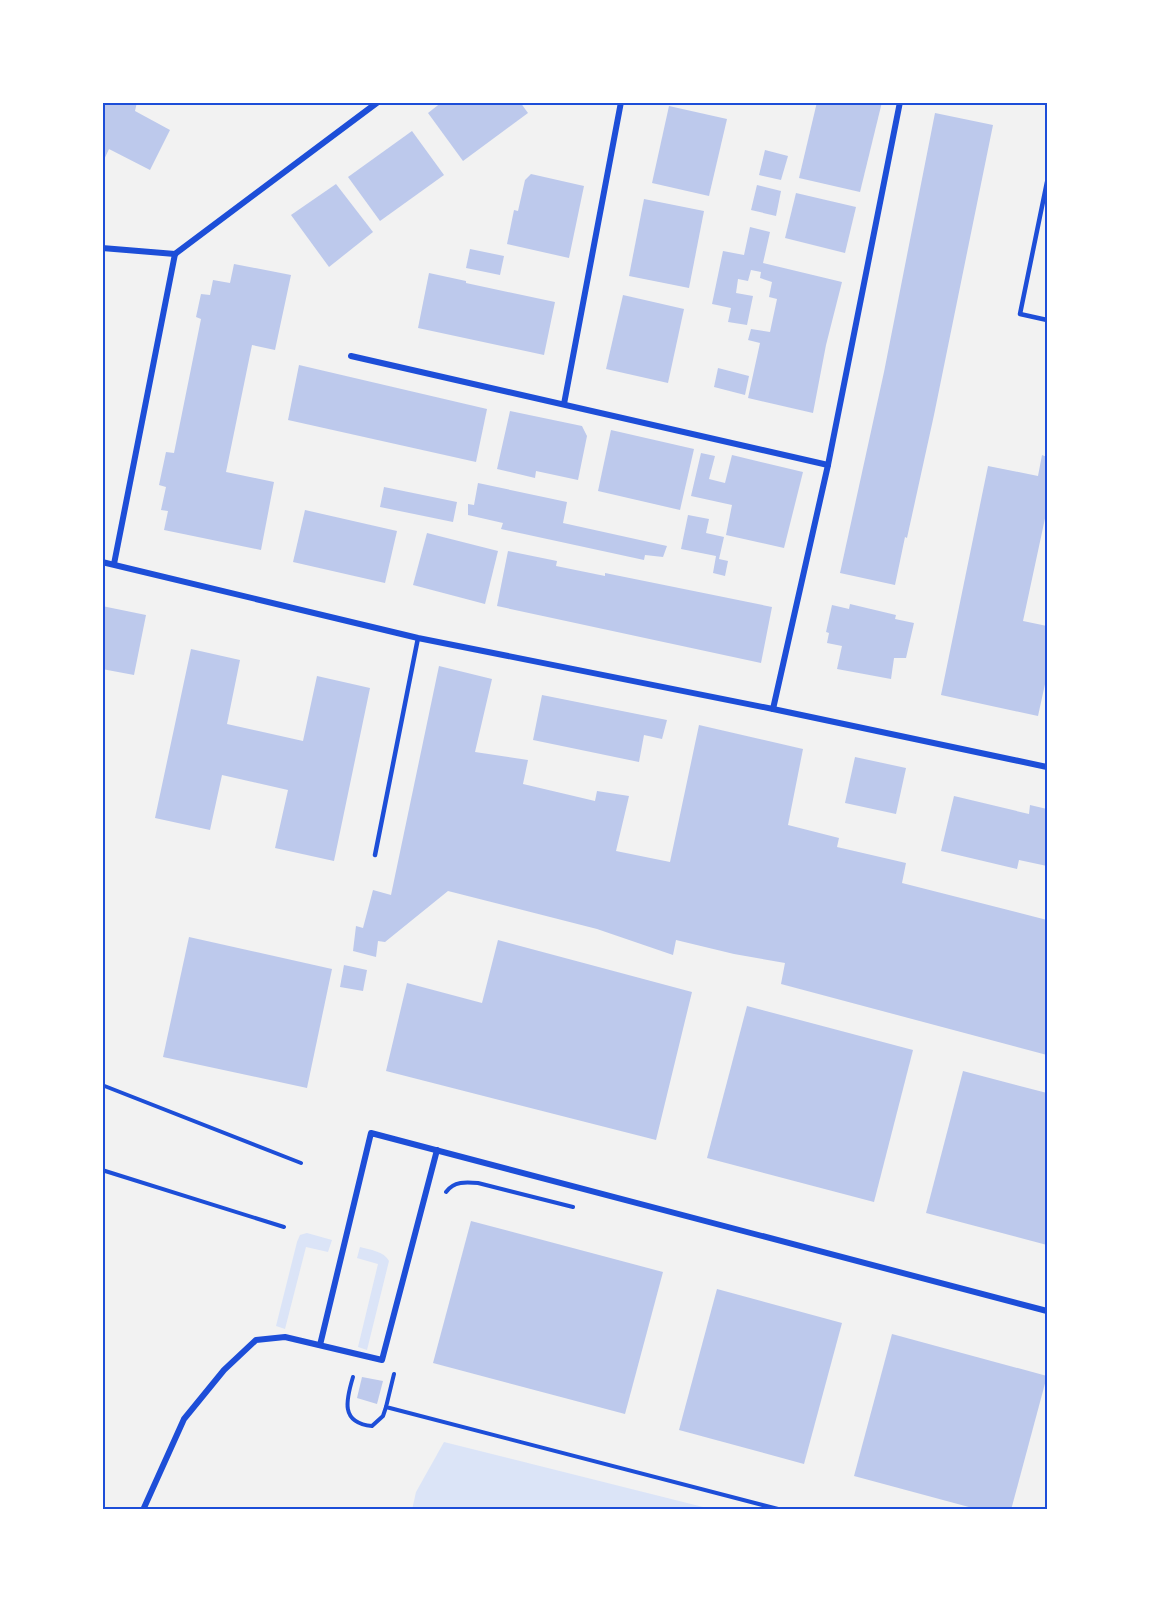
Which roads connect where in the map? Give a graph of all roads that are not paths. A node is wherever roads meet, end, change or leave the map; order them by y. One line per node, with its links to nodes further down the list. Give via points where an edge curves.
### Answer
1 (378, 102): 6 (street)
2 (621, 102): 9 (street)
3 (900, 102): 10 (street)
4 (1047, 182): 7 (lane, via 1020,314)
5 (102, 248): 6 (street)
6 (175, 254): 12 (street)
7 (1047, 320)
8 (351, 356): 9 (street)
9 (564, 404): 10 (street)
10 (828, 465): 14 (street)
11 (102, 562): 12 (street)
12 (114, 564): 13 (street)
13 (418, 638): 14 (street); 16 (lane)
14 (773, 709): 15 (street)
15 (1047, 767)
16 (375, 855)
17 (437, 1150): 18 (street); 19 (street, via 382,1360); 19 (street, via 371,1133)
18 (1047, 1311)
19 (320, 1345): 20 (street, via 285,1337 256,1340 248,1347 184,1419)
20 (143, 1510)

